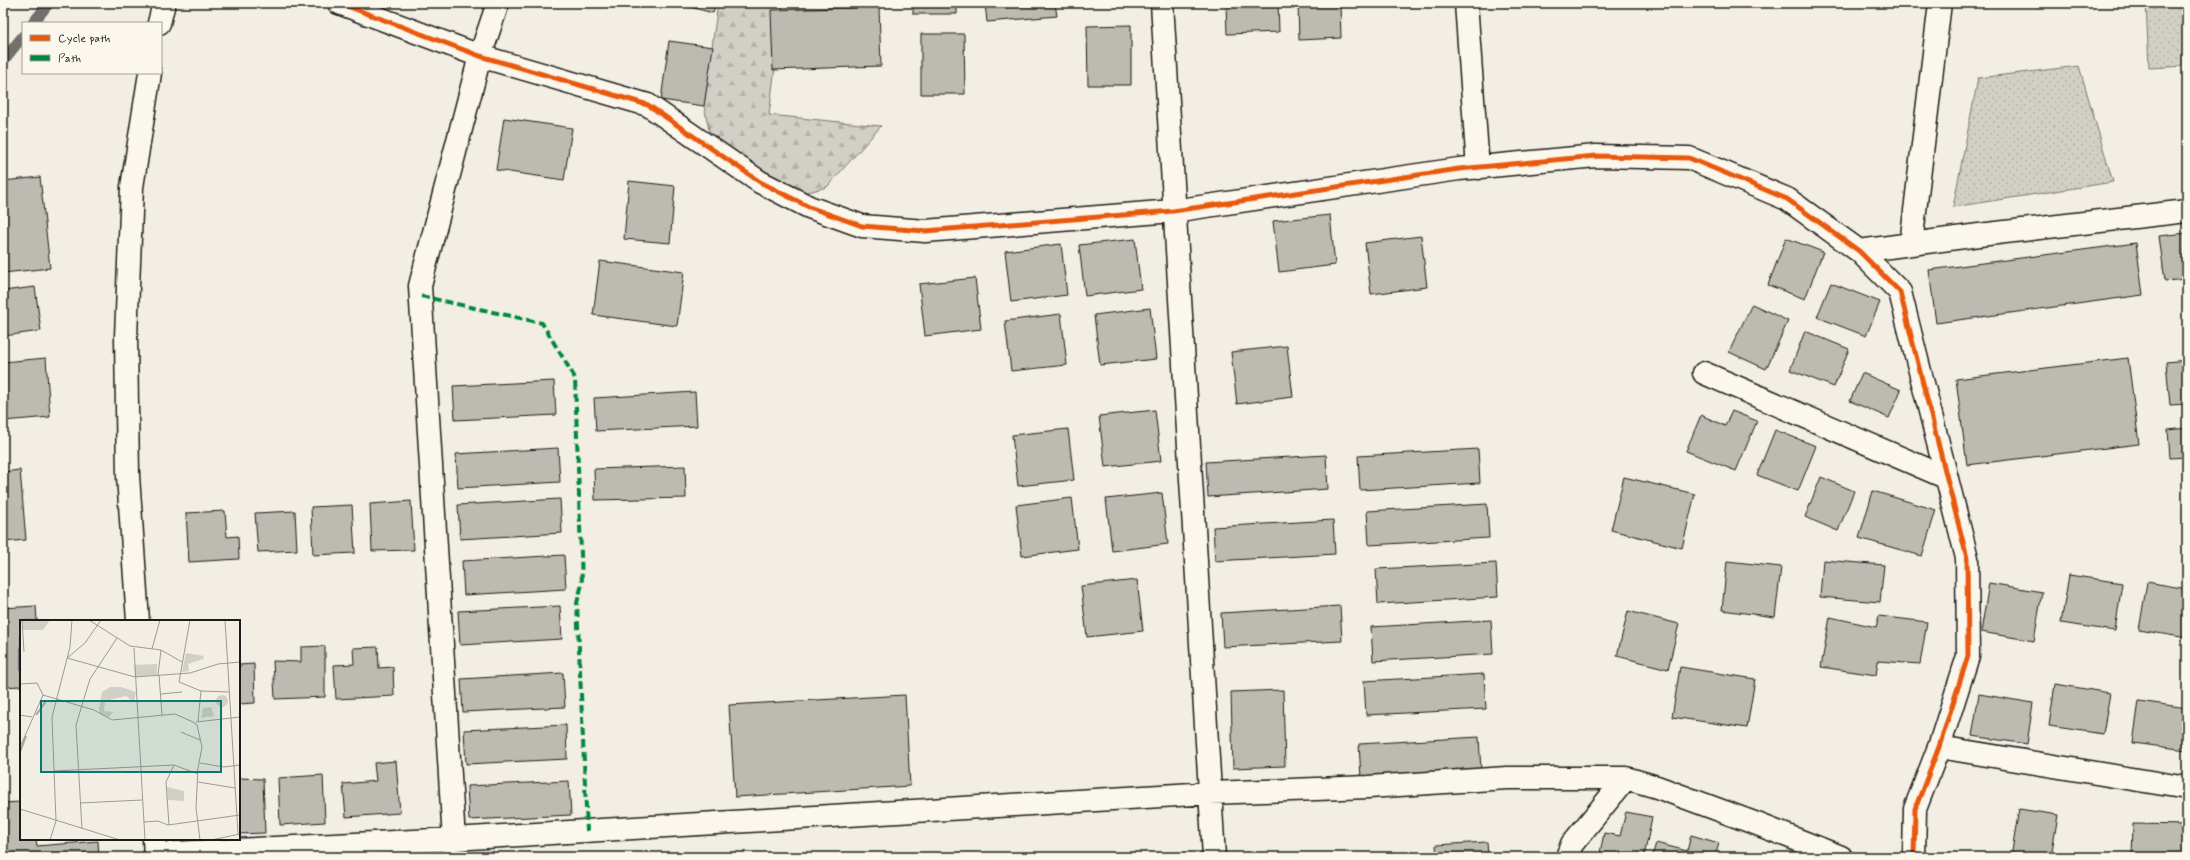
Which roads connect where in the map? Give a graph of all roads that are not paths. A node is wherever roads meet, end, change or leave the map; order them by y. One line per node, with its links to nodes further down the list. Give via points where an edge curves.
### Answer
1 (164, 3): 7 (street)
2 (339, 3): 8 (street)
3 (498, 3): 8 (street)
4 (1162, 3): 11 (street)
5 (1466, 3): 10 (street)
6 (1940, 3): 13 (street)
7 (159, 22)
8 (480, 56): 11 (street, via 648,105 760,182 809,207 862,226 925,231); 22 (street, via 420,286)
9 (150, 74): 17 (street, via 132,187 126,337 128,476)
10 (1478, 168): 11 (street); 14 (street, via 1596,156 1689,158 1788,199)
11 (1173, 210): 21 (street)
12 (2187, 211): 13 (street)
13 (1911, 244): 14 (street)
14 (1859, 251): 16 (street, via 1900,292)
15 (1704, 373): 16 (street)
16 (1945, 477): 18 (street, via 1966,558 1968,656)
17 (138, 620)
18 (1940, 747): 20 (street); 27 (street, via 1915,809)
19 (1626, 778): 21 (street, via 1507,778); 25 (street, via 1572,844); 26 (street, via 1758,824)
20 (2187, 788)
21 (1210, 793): 22 (street); 24 (street)
22 (454, 848): 23 (street)
23 (155, 850)
24 (1214, 857)
25 (1567, 857)
26 (1841, 857)
27 (1914, 857)

